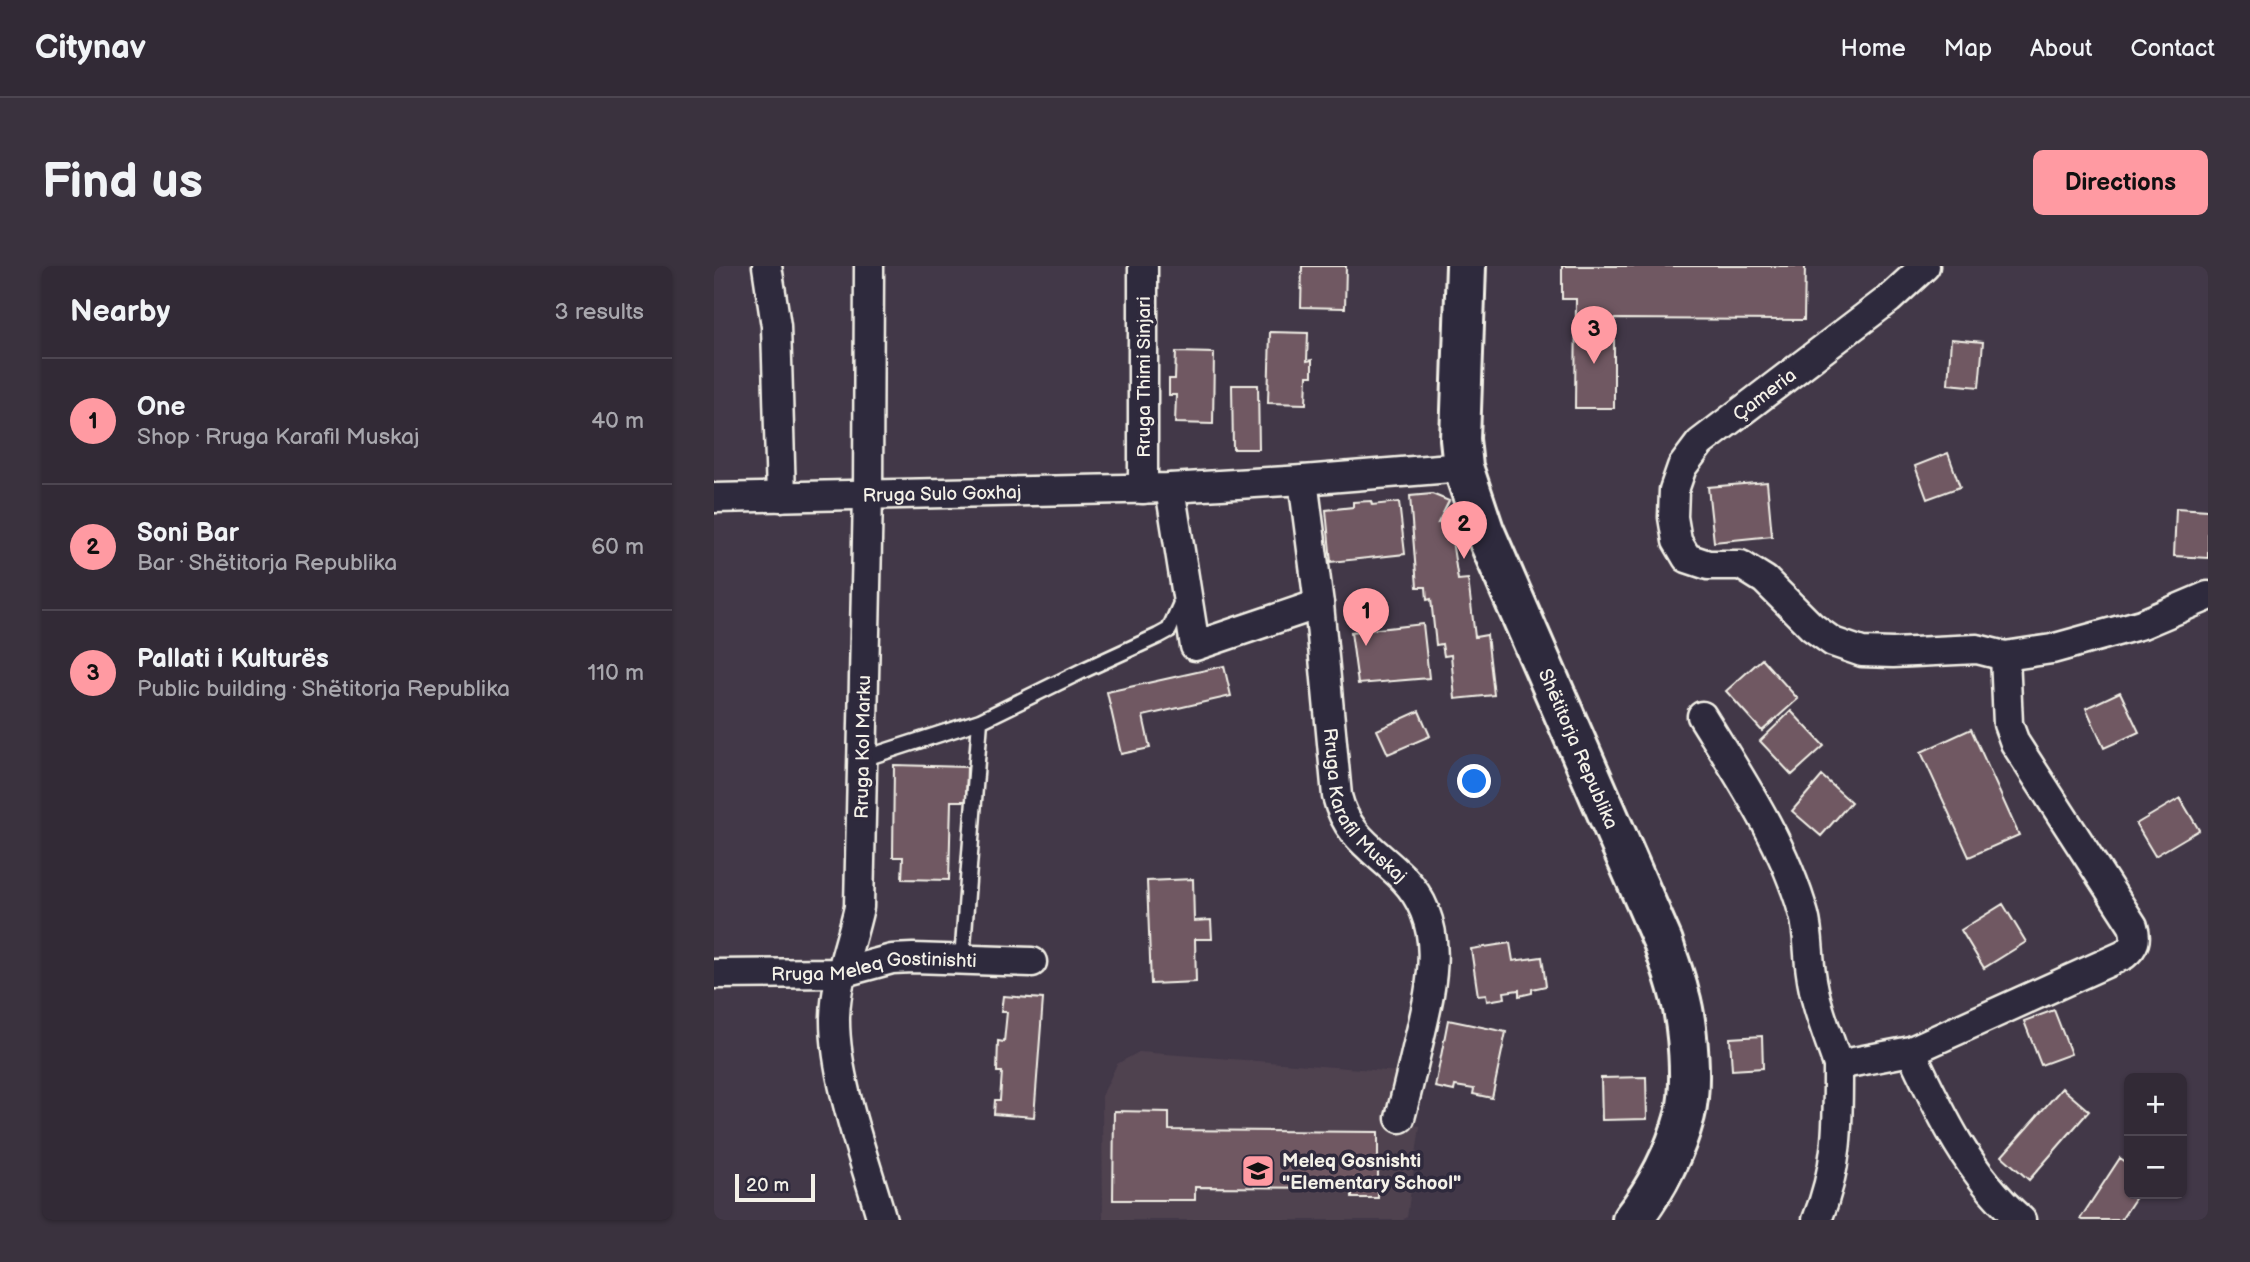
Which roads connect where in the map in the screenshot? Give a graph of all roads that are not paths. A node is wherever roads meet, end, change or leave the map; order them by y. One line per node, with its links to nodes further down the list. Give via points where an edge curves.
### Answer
1 (767, 266): 10 (street, via 776,326)
2 (869, 266): 9 (street, Rruga Kol Marku)
3 (1143, 266): 8 (street, Rruga Thimi Sinjari)
4 (1466, 266): 6 (main road, Shëtitorja Republika)
5 (1925, 266): 15 (street, Çameria, via 1889,299 1700,443 1682,467 1674,490 1677,541 1687,558 1708,565 1741,565 1765,580 1833,642 1862,652 1977,649)
6 (1463, 467): 7 (street, Rruga Sulo Goxhaj); 27 (main road, Shëtitorja Republika, via 1484,530 1663,942 1680,995 1689,1053 1686,1113 1669,1160)
7 (1303, 480): 8 (street, Rruga Sulo Goxhaj); 14 (street, Rruga Karafil Muskaj)
8 (1156, 488): 9 (street, Rruga Sulo Goxhaj); 12 (street)
9 (868, 495): 10 (street, Rruga Sulo Goxhaj); 18 (street, Rruga Kol Marku)
10 (781, 497): 11 (street, Rruga Sulo Goxhaj)
11 (714, 498)
12 (1186, 589): 14 (street, via 1195,646); 17 (lane, via 1169,630)
13 (2208, 596): 15 (street, via 2142,624 2052,649)
14 (1318, 604): 25 (street, Rruga Karafil Muskaj, via 1342,816 1405,881 1426,911 1433,946 1434,975)
15 (2006, 656): 23 (street, via 2008,724 2015,743 2136,937 2124,955)
16 (1702, 716): 24 (street, via 1754,801 1786,865 1805,917 1819,1012)
17 (980, 721): 18 (lane); 19 (lane)
18 (862, 759): 21 (street, Rruga Kol Marku, via 859,907)
19 (962, 960): 20 (street, Rruga Meleq Gostinishti); 21 (street, Rruga Meleq Gostinishti, via 892,959)
20 (1032, 962)
21 (840, 973): 22 (street, Rruga Meleq Gostinishti); 26 (street, Rruga Kol Marku, via 835,1017 842,1077)
22 (714, 974)
23 (1911, 1051): 24 (street); 29 (street, via 1945,1124 1976,1173)
24 (1838, 1065): 28 (street, via 1838,1141)
25 (1401, 1118)
26 (882, 1220)
27 (1632, 1220)
28 (1818, 1220)
29 (2021, 1220)

